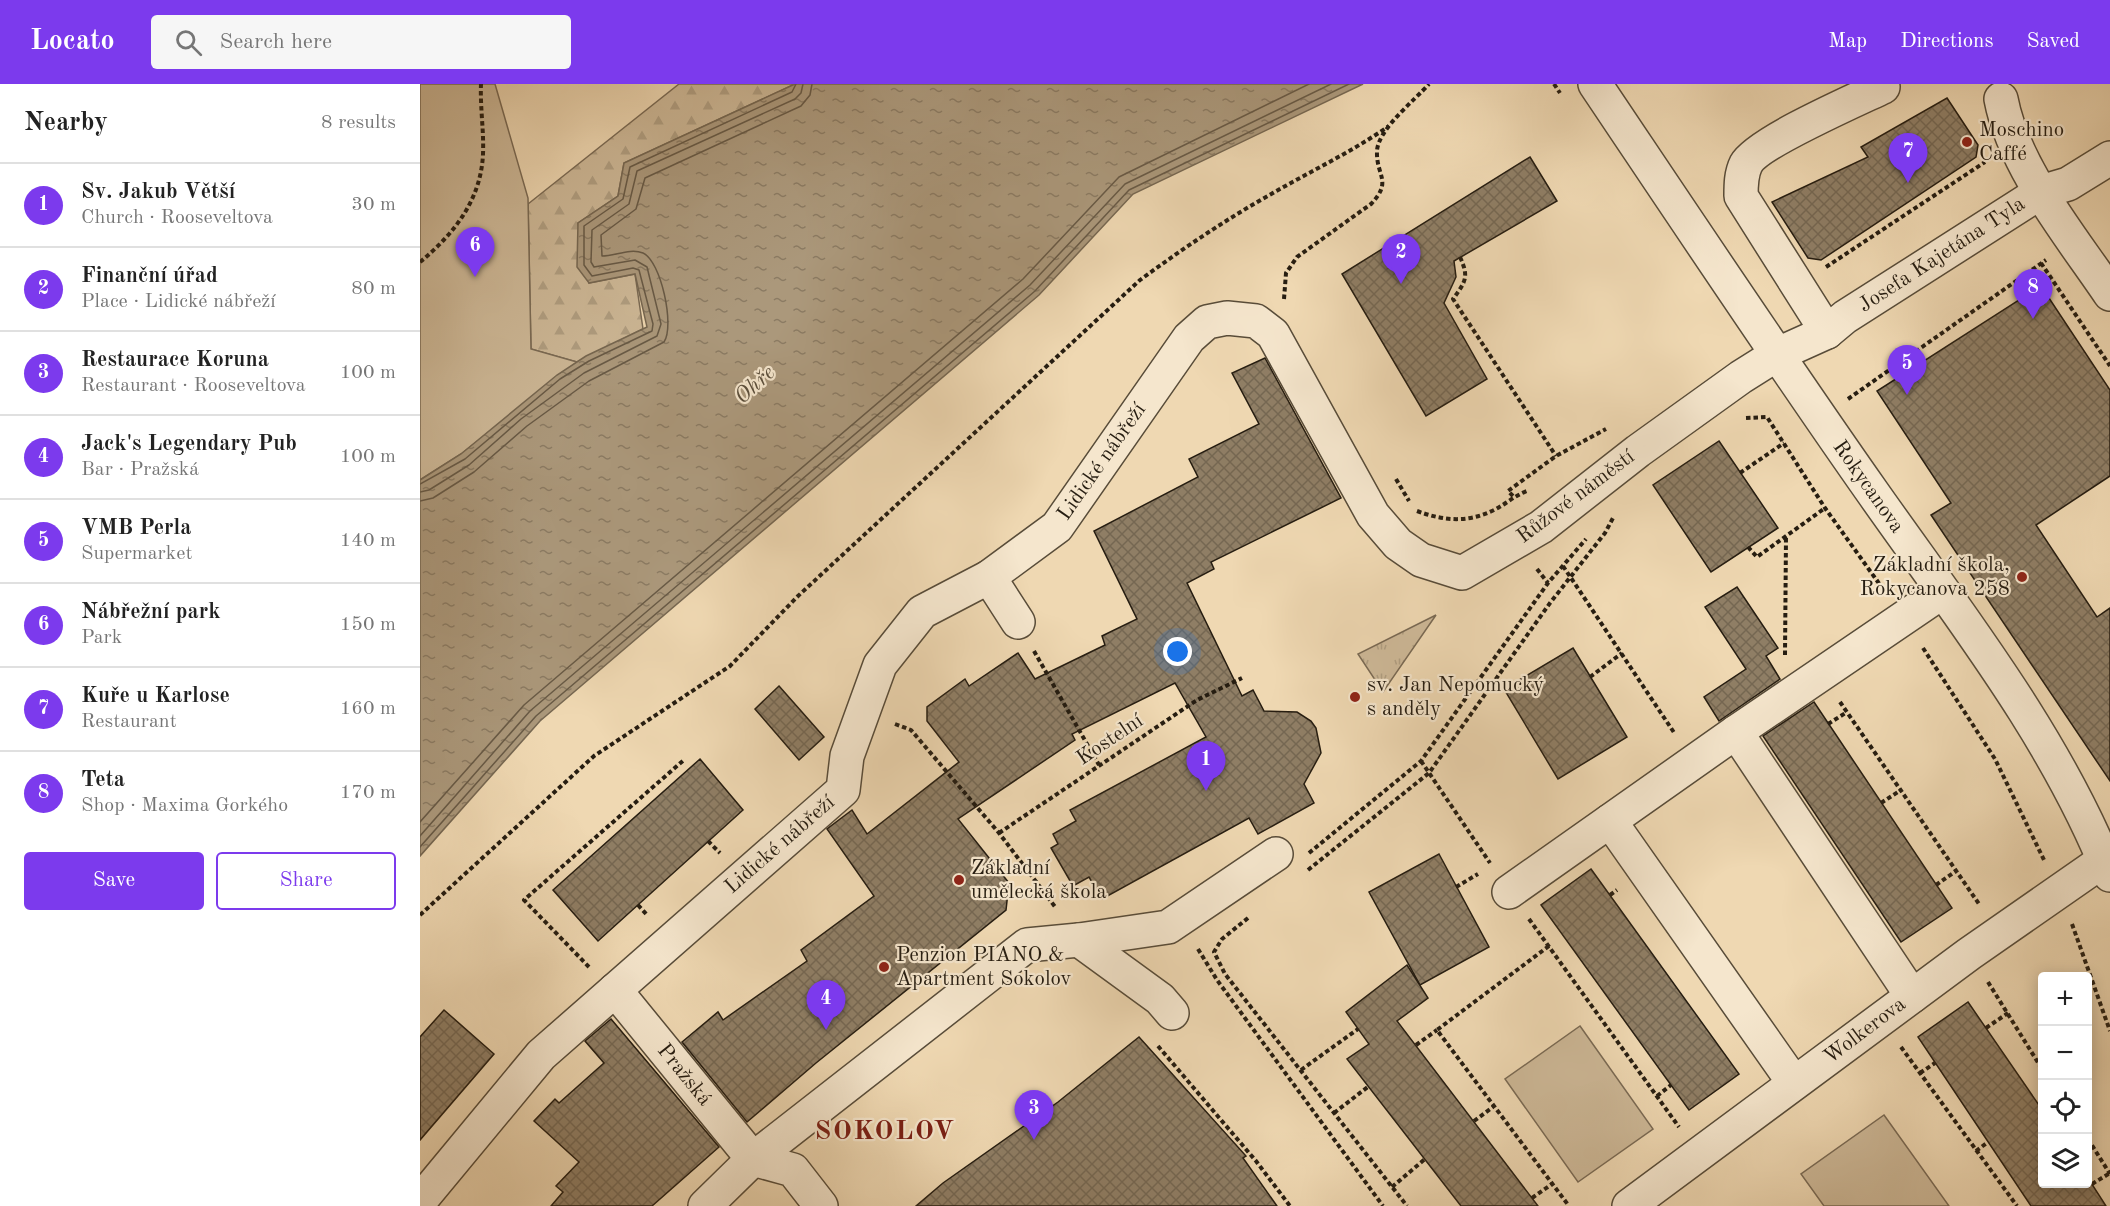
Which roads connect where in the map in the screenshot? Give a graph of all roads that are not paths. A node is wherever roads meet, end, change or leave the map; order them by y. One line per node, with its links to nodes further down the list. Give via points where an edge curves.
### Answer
1 (1595, 84): 8 (street, Rokycanova)
2 (1883, 87): 7 (street, via 1774,142 1747,162 1741,182 1741,196)
3 (2004, 112): 5 (street)
4 (2110, 158): 5 (street, Josefa Kajetána Tyla, via 2068,184)
5 (2041, 192): 6 (street); 7 (street, Josefa Kajetána Tyla)
6 (2110, 294)
7 (1827, 332): 8 (street, Josefa Kajetána Tyla)
8 (1776, 355): 9 (street, Růžové náměstí, via 1638,451 1541,527 1462,573 1421,560 1398,544); 11 (street, Rokycanova)
9 (1373, 515): 10 (street, Lidické nábřeží, via 1273,334 1256,321 1227,318 1207,322 1188,338 1057,527)
10 (989, 577): 12 (street); 19 (street, Lidické nábřeží, via 922,612 880,665 847,756 843,790)
11 (1942, 592): 13 (street); 16 (street, Rokycanova, via 2055,763)
12 (1018, 622)
13 (1736, 732): 14 (street); 20 (street)
14 (1610, 821): 17 (street); 22 (street)
15 (1289, 856): 18 (street, via 1168,927)
16 (2107, 867): 20 (street, Wolkerova, via 2060,891)
17 (1509, 892)
18 (1080, 940): 21 (street); 23 (street, via 1027,945)
19 (605, 982): 23 (street, Pražská); 24 (street, Lidické nábřeží)
20 (1912, 996): 22 (street, Wolkerova)
21 (1166, 1006)
22 (1794, 1083): 27 (street, Wolkerova)
23 (753, 1160): 25 (street); 26 (street, via 793,1170)
24 (420, 1202)
25 (705, 1206)
26 (821, 1206)
27 (1629, 1206)

